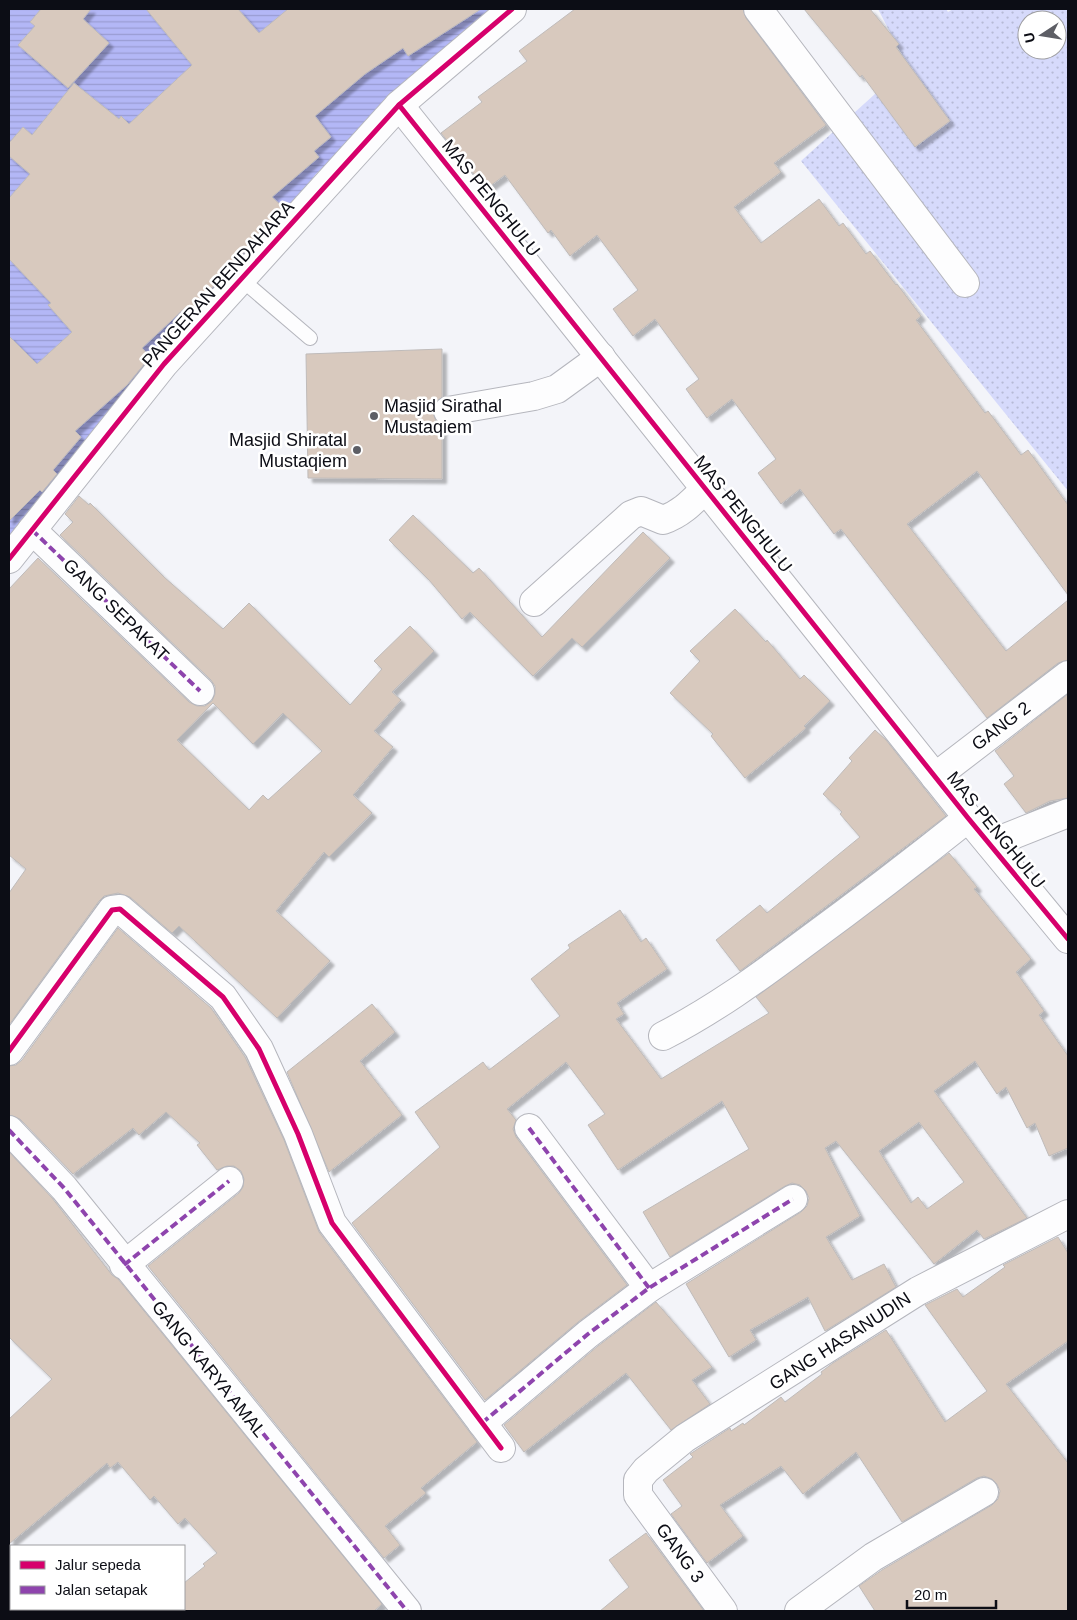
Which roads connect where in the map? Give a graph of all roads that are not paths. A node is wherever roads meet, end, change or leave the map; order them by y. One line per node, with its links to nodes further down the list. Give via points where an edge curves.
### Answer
1 (512, 9): 3 (street, PANGERAN BENDAHARA)
2 (758, 9): 5 (street)
3 (399, 105): 4 (street, PANGERAN BENDAHARA); 7 (street, MAS PENGHULU)
4 (241, 279): 6 (lane); 10 (street, PANGERAN BENDAHARA, via 164,364)
5 (965, 282)
6 (310, 338)
7 (588, 367): 8 (street, via 557,389); 9 (street, MAS PENGHULU)
8 (448, 411)
9 (693, 501): 12 (street, via 663,520 641,511 631,515); 15 (street, MAS PENGHULU)
10 (32, 530): 11 (street, PANGERAN BENDAHARA); 14 (street, GANG SEPAKAT)
11 (9, 559)
12 (534, 602)
13 (1068, 675): 15 (street, GANG 2)
14 (200, 691)
15 (935, 777): 17 (street, MAS PENGHULU)
16 (1068, 813): 18 (street)
17 (968, 818): 18 (street, MAS PENGHULU); 20 (street, via 899,874 787,956 689,1023)
18 (990, 844): 19 (street, MAS PENGHULU)
19 (1068, 939)
20 (663, 1036)
21 (9, 1051): 29 (street, via 112,910 120,908 223,997 259,1049 298,1134 332,1223)
22 (530, 1128): 28 (street)
23 (9, 1130): 27 (street, GANG KARYA AMAL, via 64,1188)
24 (229, 1181): 27 (street)
25 (793, 1199): 28 (street)
26 (1068, 1214): 32 (street, GANG HASANUDIN, via 918,1291 685,1438 646,1470 638,1480)
27 (124, 1264): 33 (street, GANG KARYA AMAL)
28 (649, 1288): 29 (street, via 588,1334)
29 (482, 1423): 30 (street)
30 (501, 1448)
31 (984, 1492): 35 (street, via 872,1558)
32 (638, 1495): 34 (street, GANG 3)
33 (407, 1611)
34 (723, 1611)
35 (799, 1611)

